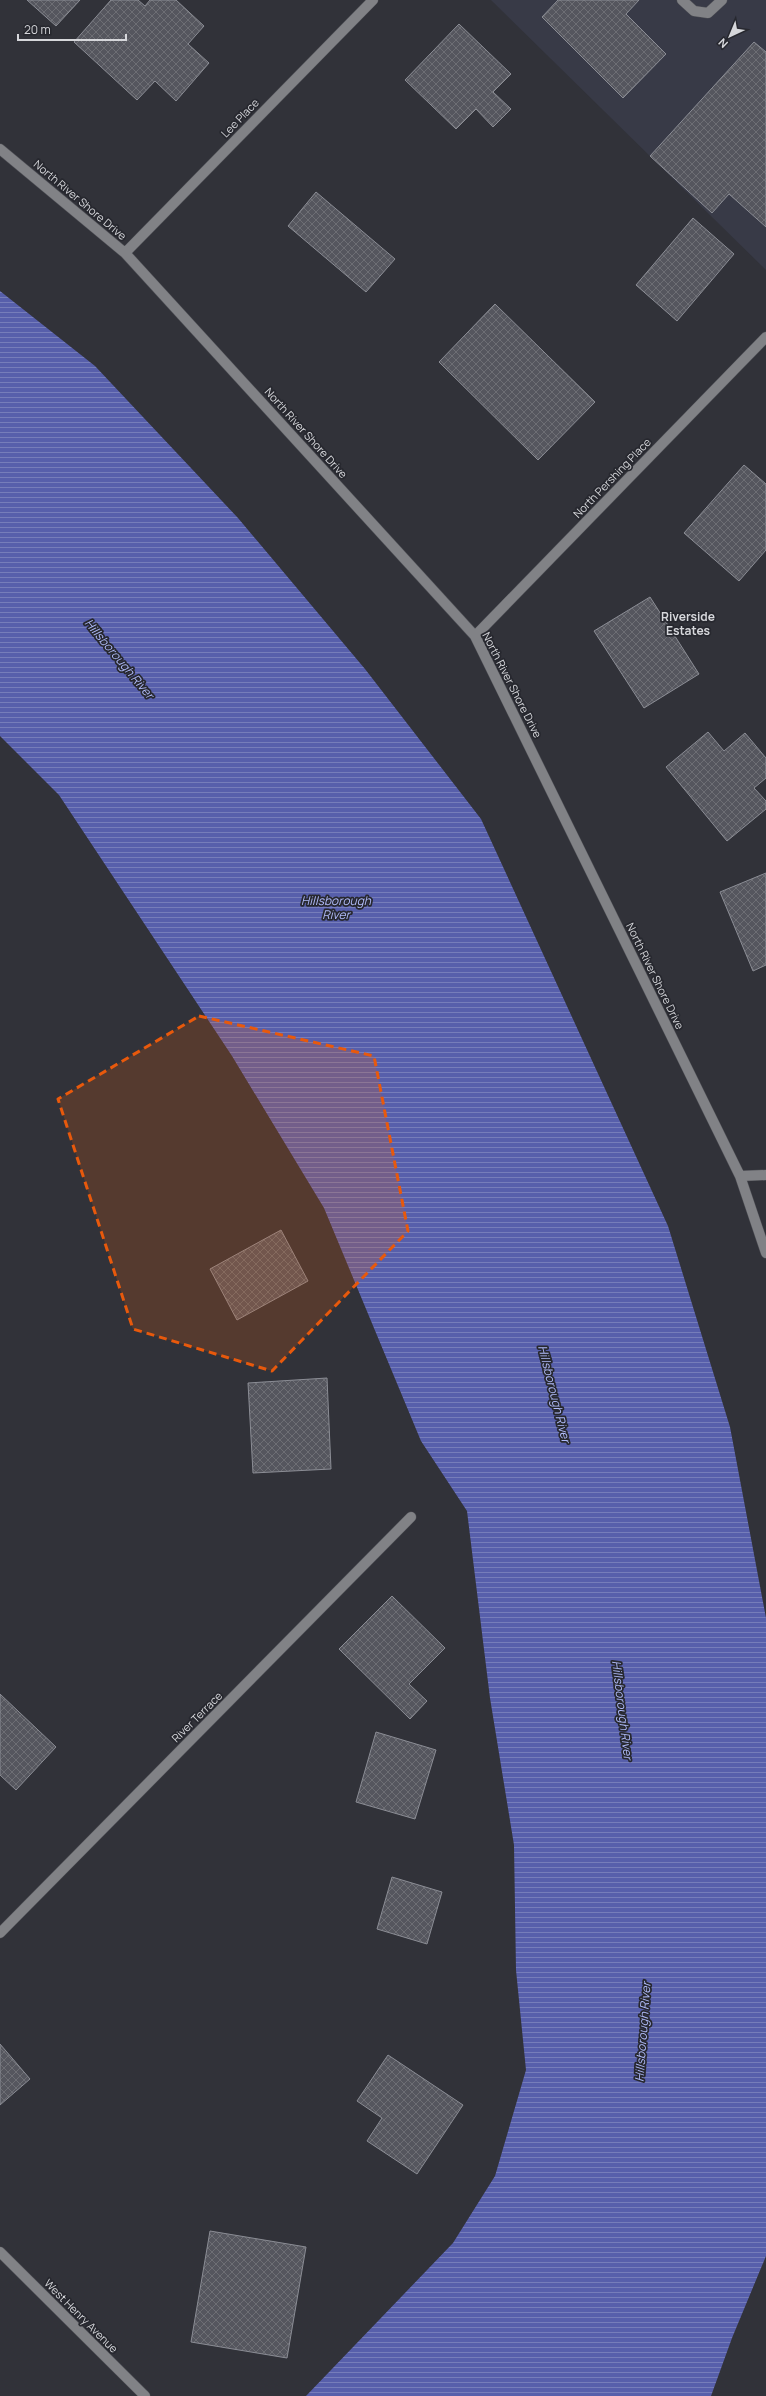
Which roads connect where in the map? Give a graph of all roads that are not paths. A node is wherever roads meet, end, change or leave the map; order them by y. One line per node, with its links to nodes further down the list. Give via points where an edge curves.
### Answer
1 (373, 0): 5 (street, Lee Place)
2 (682, 0): 3 (street, via 694,10 708,13)
3 (722, 0)
4 (0, 149): 5 (street, North River Shore Drive)
5 (125, 253): 7 (street, North River Shore Drive)
6 (766, 337): 7 (street, North Pershing Place)
7 (475, 636): 9 (street, North River Shore Drive)
8 (766, 1175): 9 (street)
9 (740, 1176): 10 (street, North River Shore Drive)
10 (766, 1253)
11 (411, 1516): 12 (street, River Terrace)
12 (0, 1934)
13 (0, 2252): 14 (street, West Henry Avenue)
14 (145, 2396)

